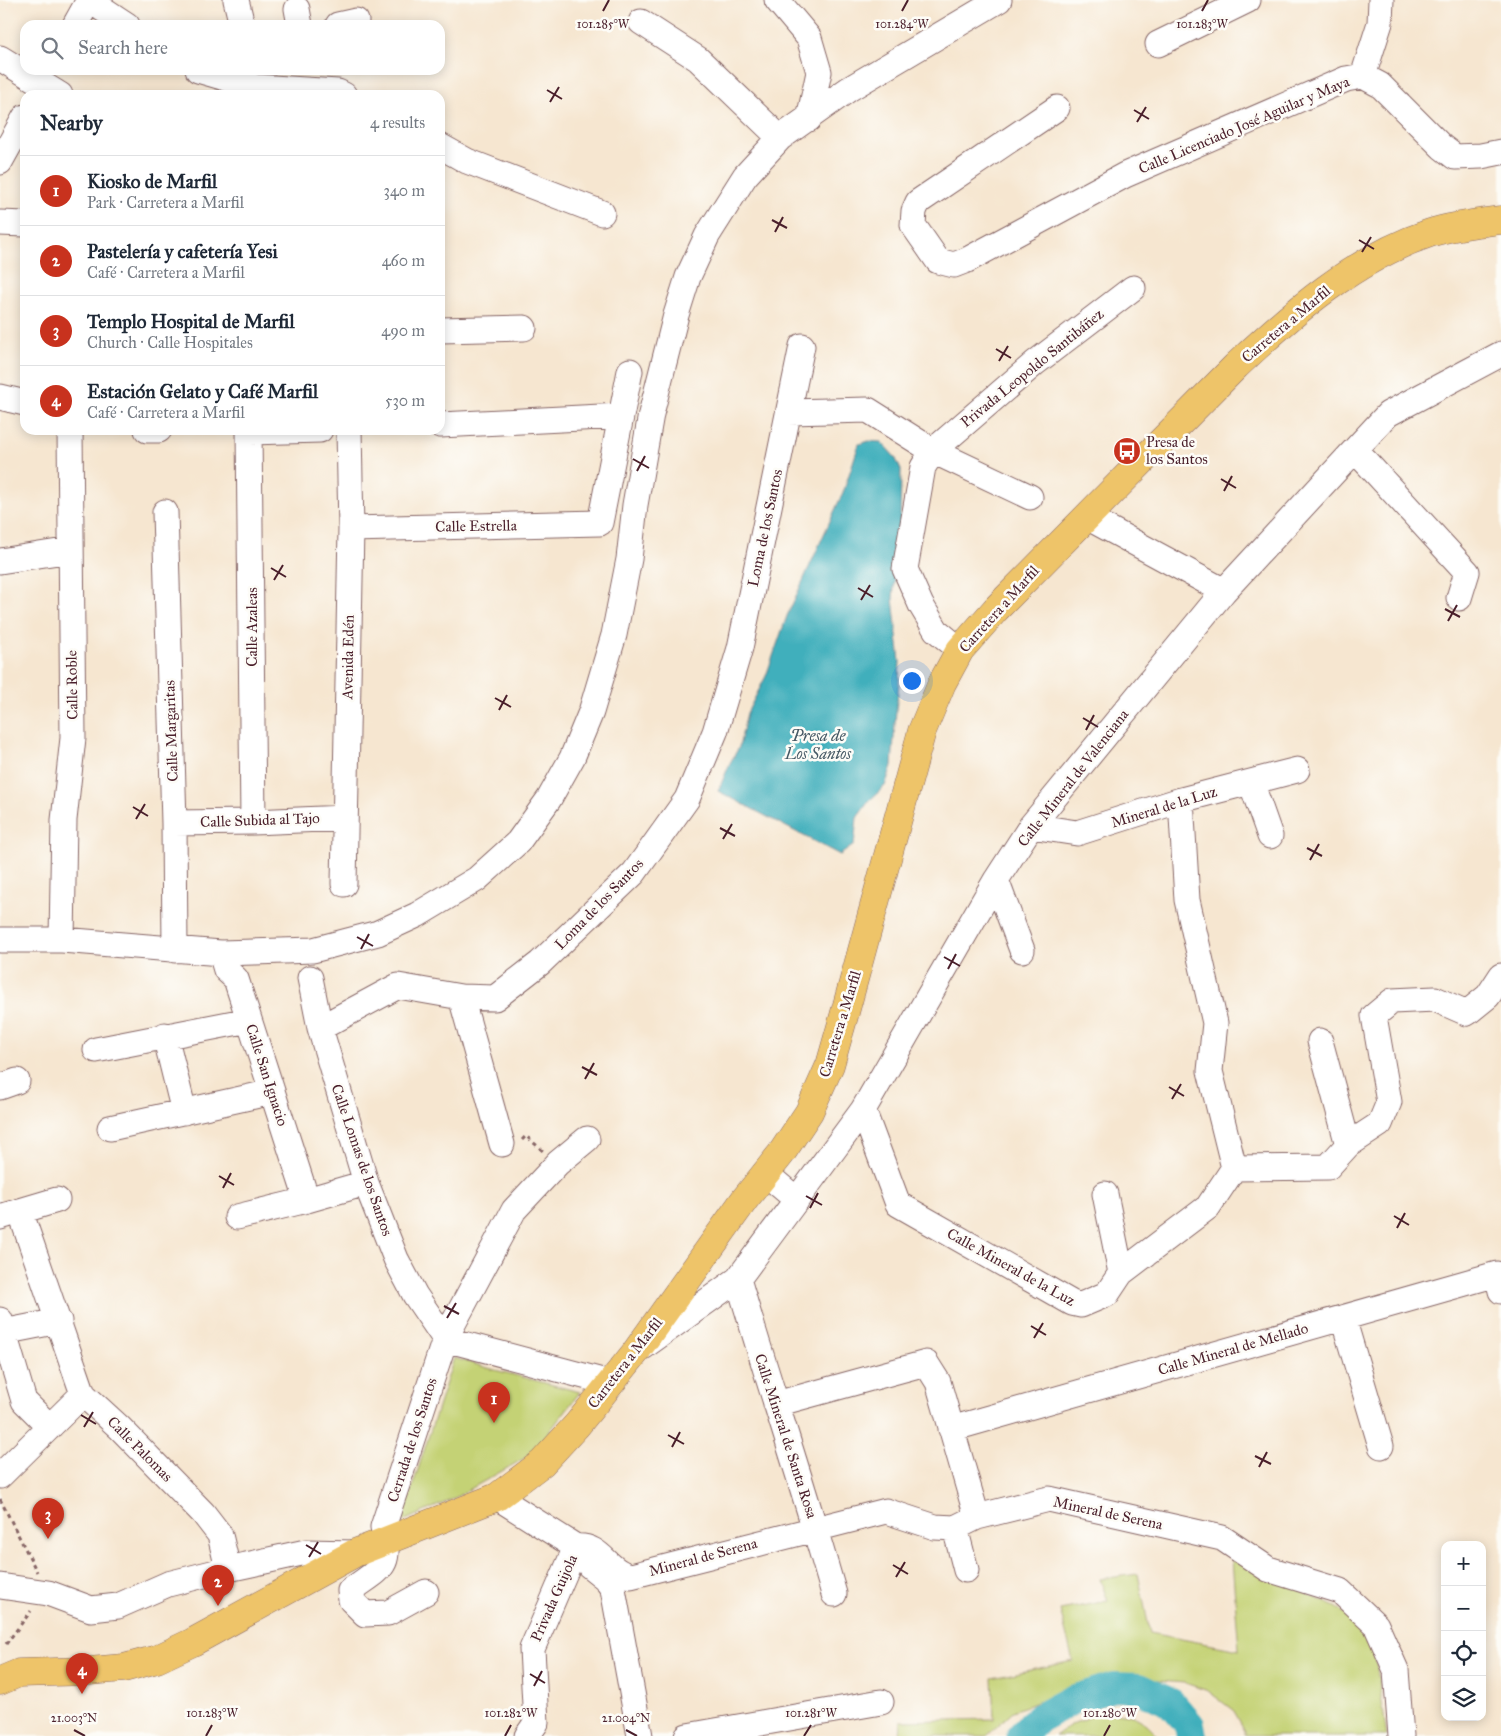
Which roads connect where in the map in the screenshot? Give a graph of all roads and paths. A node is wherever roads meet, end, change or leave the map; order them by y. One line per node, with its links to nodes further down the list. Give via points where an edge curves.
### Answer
1 (89, 0): 7 (street); 8 (street)
2 (236, 0): 9 (street)
3 (777, 0): 22 (street, via 809,38 820,72)
4 (999, 0): 22 (street, via 849,89)
5 (1248, 0): 11 (street)
6 (1381, 0): 16 (street, via 1380,23)
7 (78, 20)
8 (119, 20)
9 (241, 20)
10 (641, 22): 24 (street, via 698,59)
11 (1158, 44)
12 (0, 58): 13 (street)
13 (20, 70)
14 (29, 75): 19 (street)
15 (219, 75): 18 (street)
16 (1363, 76): 21 (street, Calle Licenciado José Aguilar y Maya, via 1346,79 1126,175 967,260 954,265 938,261 913,225 918,202); 26 (street, via 1380,85 1455,157)
17 (311, 80): 18 (street); 20 (street)
18 (256, 84)
19 (48, 86)
20 (334, 90)
21 (1057, 108)
22 (809, 119): 24 (street)
23 (20, 126): 27 (street)
24 (780, 138): 71 (street, via 745,176 707,236 688,277 651,414 614,635 591,712 572,758 549,800 518,842 477,879 417,915 378,933 313,950)
25 (445, 149): 28 (street, via 467,161)
26 (1501, 152)
27 (0, 162)
28 (602, 213)
29 (1501, 220): 50 (main road, Carretera a Marfil, via 1430,233 1384,253 1342,278 1256,347)
30 (0, 224): 31 (street)
31 (20, 224)
32 (1133, 288): 46 (street, Privada Leopoldo Santibáñez)
33 (524, 328): 34 (street)
34 (445, 330)
35 (802, 346): 40 (street, Loma de los Santos)
36 (1501, 354): 47 (street, Calle Mineral de Valenciana, via 1388,414)
37 (630, 371): 41 (street)
38 (0, 397): 39 (street)
39 (20, 402)
40 (789, 412): 46 (street, via 868,410); 74 (street, Loma de los Santos, via 740,648 715,732 687,799 634,873 540,964 495,998)
41 (621, 416): 42 (street); 51 (street, Calle Estrella, via 600,523)
42 (445, 425)
43 (70, 435): 52 (street, Calle Roble)
44 (250, 435): 61 (street, Calle Azaleas)
45 (349, 435): 51 (street, Avenida Edén)
46 (924, 445): 48 (street); 56 (street, via 905,569 936,630)
47 (1355, 450): 54 (street, Calle Mineral de Valenciana); 55 (street, via 1467,572)
48 (1030, 496)
49 (165, 512): 62 (street, Calle Margaritas)
50 (1087, 517): 54 (street); 56 (main road, Carretera a Marfil)
51 (351, 529): 60 (street, Avenida Edén)
52 (71, 550): 53 (street); 68 (street, Calle Roble, via 73,738 64,820)
53 (0, 561)
54 (1224, 591): 63 (street, Calle Mineral de Valenciana)
55 (1459, 598)
56 (960, 650): 89 (main road, Carretera a Marfil, via 922,731 830,1065 809,1112)
57 (1297, 770): 58 (street, Mineral de la Luz)
58 (1251, 782): 59 (street, Mineral de la Luz); 64 (street)
59 (1182, 800): 63 (street, Mineral de la Luz, via 1077,833); 88 (street, via 1187,900 1215,1022 1210,1072)
60 (345, 818): 61 (street, Calle Subida al Tajo); 66 (street, Avenida Edén)
61 (253, 822): 62 (street, Calle Subida al Tajo)
62 (174, 823): 69 (street, Calle Margaritas)
63 (1031, 826): 65 (street, Calle Mineral de Valenciana)
64 (1270, 836)
65 (996, 880): 70 (street); 81 (street, Calle Mineral de Valenciana)
66 (344, 884)
67 (1, 933): 68 (street)
68 (62, 940): 69 (street)
69 (175, 950): 71 (street)
70 (1022, 950)
71 (221, 953): 75 (street, Calle San Ignacio, via 226,970 236,979)
72 (1501, 976): 86 (street, via 1488,996 1467,1013 1435,999 1392,1001 1374,1016 1389,1102 1380,1124)
73 (310, 978): 76 (street, Calle Lomas de los Santos)
74 (462, 997): 76 (street, Loma de los Santos, via 398,986); 85 (street)
75 (249, 1020): 77 (street); 80 (street, Calle San Ignacio)
76 (320, 1028): 90 (street, Calle Lomas de los Santos)
77 (165, 1035): 79 (street); 82 (street)
78 (1320, 1041): 86 (street)
79 (96, 1050)
80 (272, 1092): 82 (street); 93 (street, Calle San Ignacio)
81 (864, 1110): 94 (street, Calle Mineral de Valenciana); 97 (street, Calle Mineral de la Luz, via 898,1204 1072,1303 1081,1305 1107,1294)
82 (184, 1112): 83 (street)
83 (110, 1128)
84 (587, 1139): 87 (street, Cerrada de los Santos)
85 (502, 1144): 87 (path, via 506,1155 526,1136)
86 (1348, 1145): 88 (street, via 1328,1167)
87 (558, 1163): 103 (street, Cerrada de los Santos, via 514,1210)
88 (1234, 1168): 97 (street, Calle Mineral de la Luz, via 1208,1207)
89 (765, 1173): 94 (street); 104 (main road, Carretera a Marfil)
90 (366, 1183): 93 (street); 103 (street, Calle Lomas de los Santos, via 396,1260)
91 (1105, 1194): 97 (street)
92 (57, 1200): 95 (street)
93 (307, 1200): 96 (street)
94 (797, 1200): 98 (street, Calle Mineral de Valenciana)
95 (10, 1214): 101 (street, Calle Palomas)
96 (237, 1217)
97 (1121, 1273)
98 (738, 1279): 104 (street, Calle Mineral de Valenciana); 107 (street, Calle Mineral de Santa Rosa)
99 (1501, 1292): 100 (street, Calle Mineral de Mellado, via 1497,1274)
100 (1343, 1318): 109 (street, Calle Mineral de Mellado); 110 (street)
101 (59, 1320): 102 (street); 106 (street, Calle Palomas)
102 (2, 1326): 108 (street, via 24,1400)
103 (445, 1339): 105 (street); 116 (street, Cerrada de los Santos, via 383,1527)
104 (635, 1353): 105 (main road, Carretera a Marfil)
105 (610, 1383): 112 (main road, Carretera a Marfil, via 542,1463)
106 (83, 1394): 108 (street); 119 (street, Calle Palomas, via 203,1513 220,1535)
107 (776, 1404): 109 (street, via 926,1363 938,1382); 114 (street, Calle Mineral de Santa Rosa)
108 (50, 1427): 111 (street)
109 (952, 1429): 113 (street)
110 (1381, 1446)
111 (0, 1476)
112 (497, 1496): 116 (main road, Carretera a Marfil); 117 (street, Mineral de Serena)
113 (977, 1517): 115 (street, Mineral de Serena); 129 (street, Mineral de Serena, via 1049,1499 1222,1538 1268,1569 1340,1591 1376,1625 1396,1670)
114 (816, 1528): 115 (street, Mineral de Serena, via 886,1511 935,1527); 117 (street, Mineral de Serena, via 631,1576 620,1573 585,1546); 123 (street, Calle Mineral de Santa Rosa)
115 (955, 1528): 120 (street)
116 (386, 1540): 118 (main road, Carretera a Marfil); 122 (street, Cerrada de los Santos, via 387,1557 382,1566 350,1591 350,1600 365,1614 388,1614)
117 (575, 1550): 126 (street, Privada Guijola, via 532,1649 536,1723); 127 (street, via 613,1589)
118 (354, 1553): 119 (street, via 306,1552); 124 (main road, Carretera a Marfil, via 158,1659 124,1668 19,1673)
119 (228, 1569): 121 (street, via 168,1584 118,1606 91,1609 48,1593)
120 (966, 1570)
121 (0, 1586)
122 (426, 1592)
123 (834, 1594)
124 (0, 1681)
125 (881, 1702): 128 (street)
126 (527, 1736)
127 (640, 1736)
128 (687, 1736)
129 (1401, 1736)

